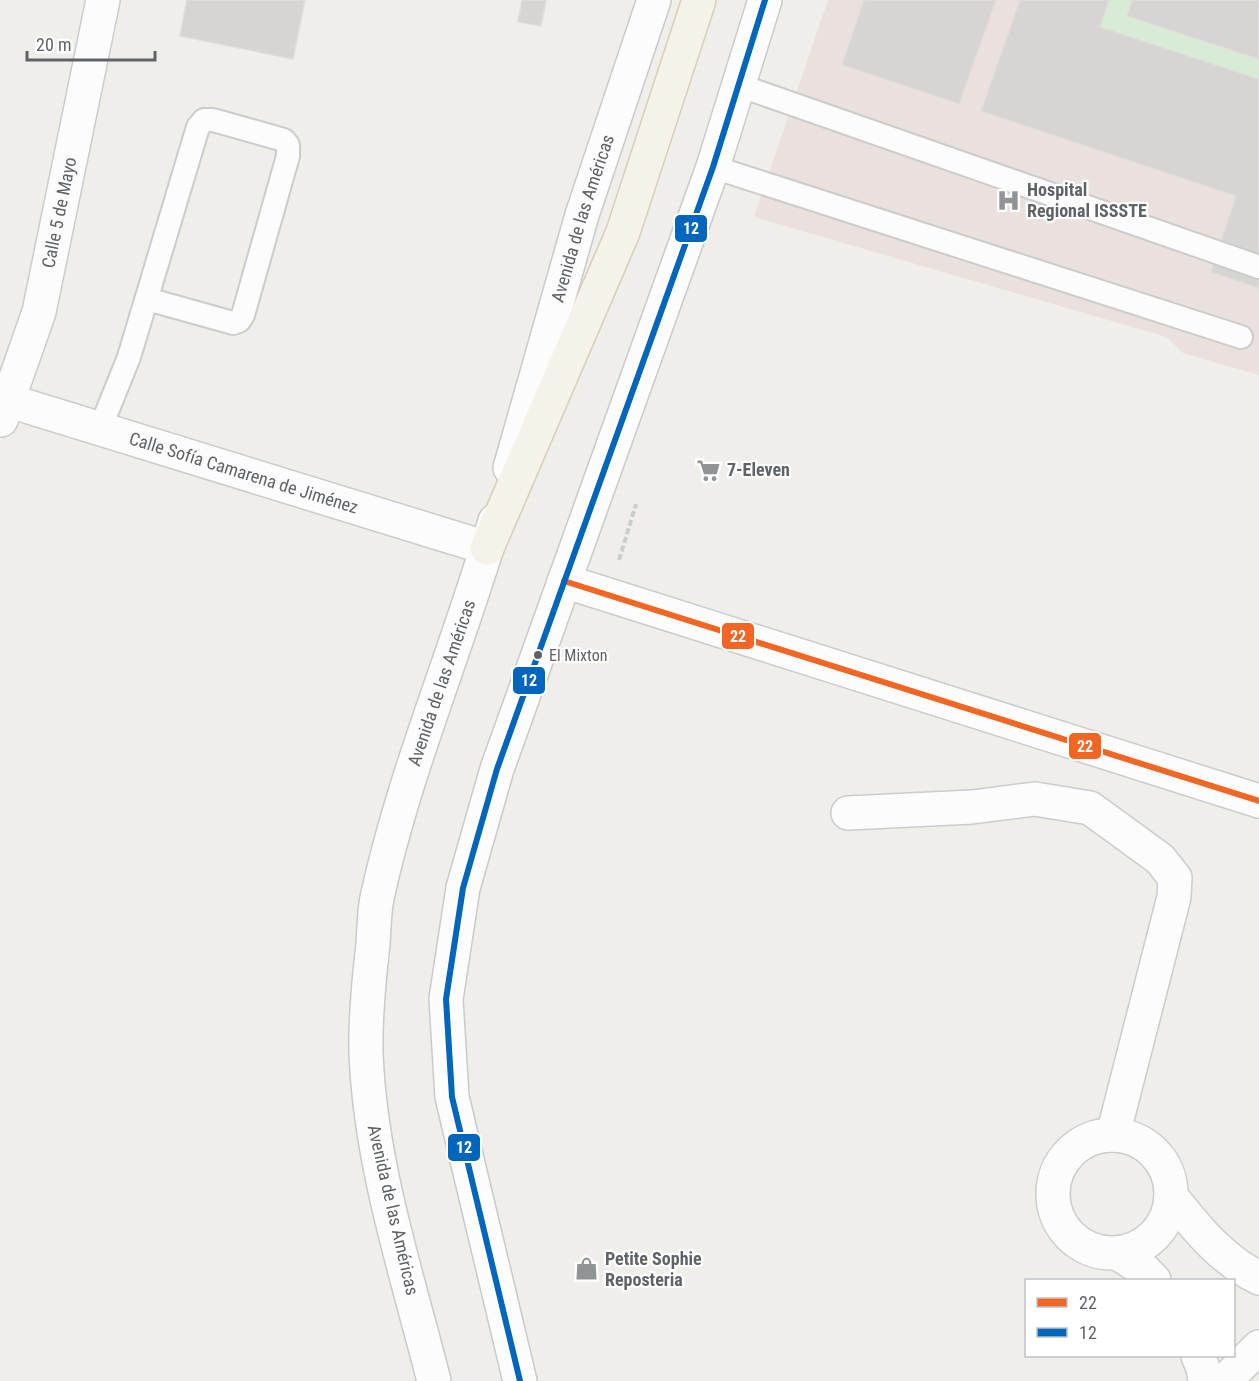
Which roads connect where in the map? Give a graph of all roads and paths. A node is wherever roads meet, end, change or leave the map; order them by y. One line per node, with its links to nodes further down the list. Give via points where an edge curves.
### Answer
1 (103, 0): 10 (street, Calle 5 de Mayo, via 39,312)
2 (654, 0): 12 (street, Avenida de las Américas, via 582,215)
3 (699, 0): 12 (main road, via 623,232)
4 (765, 0): 5 (street)
5 (738, 85): 6 (street); 7 (lane)
6 (713, 167): 9 (lane); 13 (street)
7 (1259, 267)
8 (147, 299): 8 (lane, via 198,127 204,120 284,140 288,156 239,321 233,323); 11 (lane)
9 (1241, 337)
10 (3, 407): 11 (street, Calle Sofía Camarena de Jiménez)
11 (100, 429): 12 (street, Calle Sofía Camarena de Jiménez)
12 (487, 548): 23 (street, Avenida de las Américas, via 415,759 393,838 377,900 368,985 366,1052 372,1120 383,1181)
13 (564, 581): 14 (street); 24 (street, via 497,769 466,877 446,999 452,1097)
14 (1259, 801)
15 (848, 813): 16 (street, via 972,807 1035,799 1090,808 1160,859 1175,878 1174,897)
16 (1113, 1135): 17 (street, via 1138,1141 1154,1153 1165,1167); 18 (street, via 1086,1141 1068,1154 1057,1172 1052,1196 1058,1218 1070,1237 1093,1251)
17 (1172, 1196): 18 (street, via 1166,1219 1148,1242); 19 (street, via 1195,1227 1223,1254)
18 (1119, 1254): 20 (street)
19 (1259, 1278)
20 (1152, 1279)
21 (1259, 1347): 26 (street)
22 (1198, 1357): 25 (street)
23 (434, 1381)
24 (520, 1381)
25 (1205, 1381)
26 (1229, 1381)

